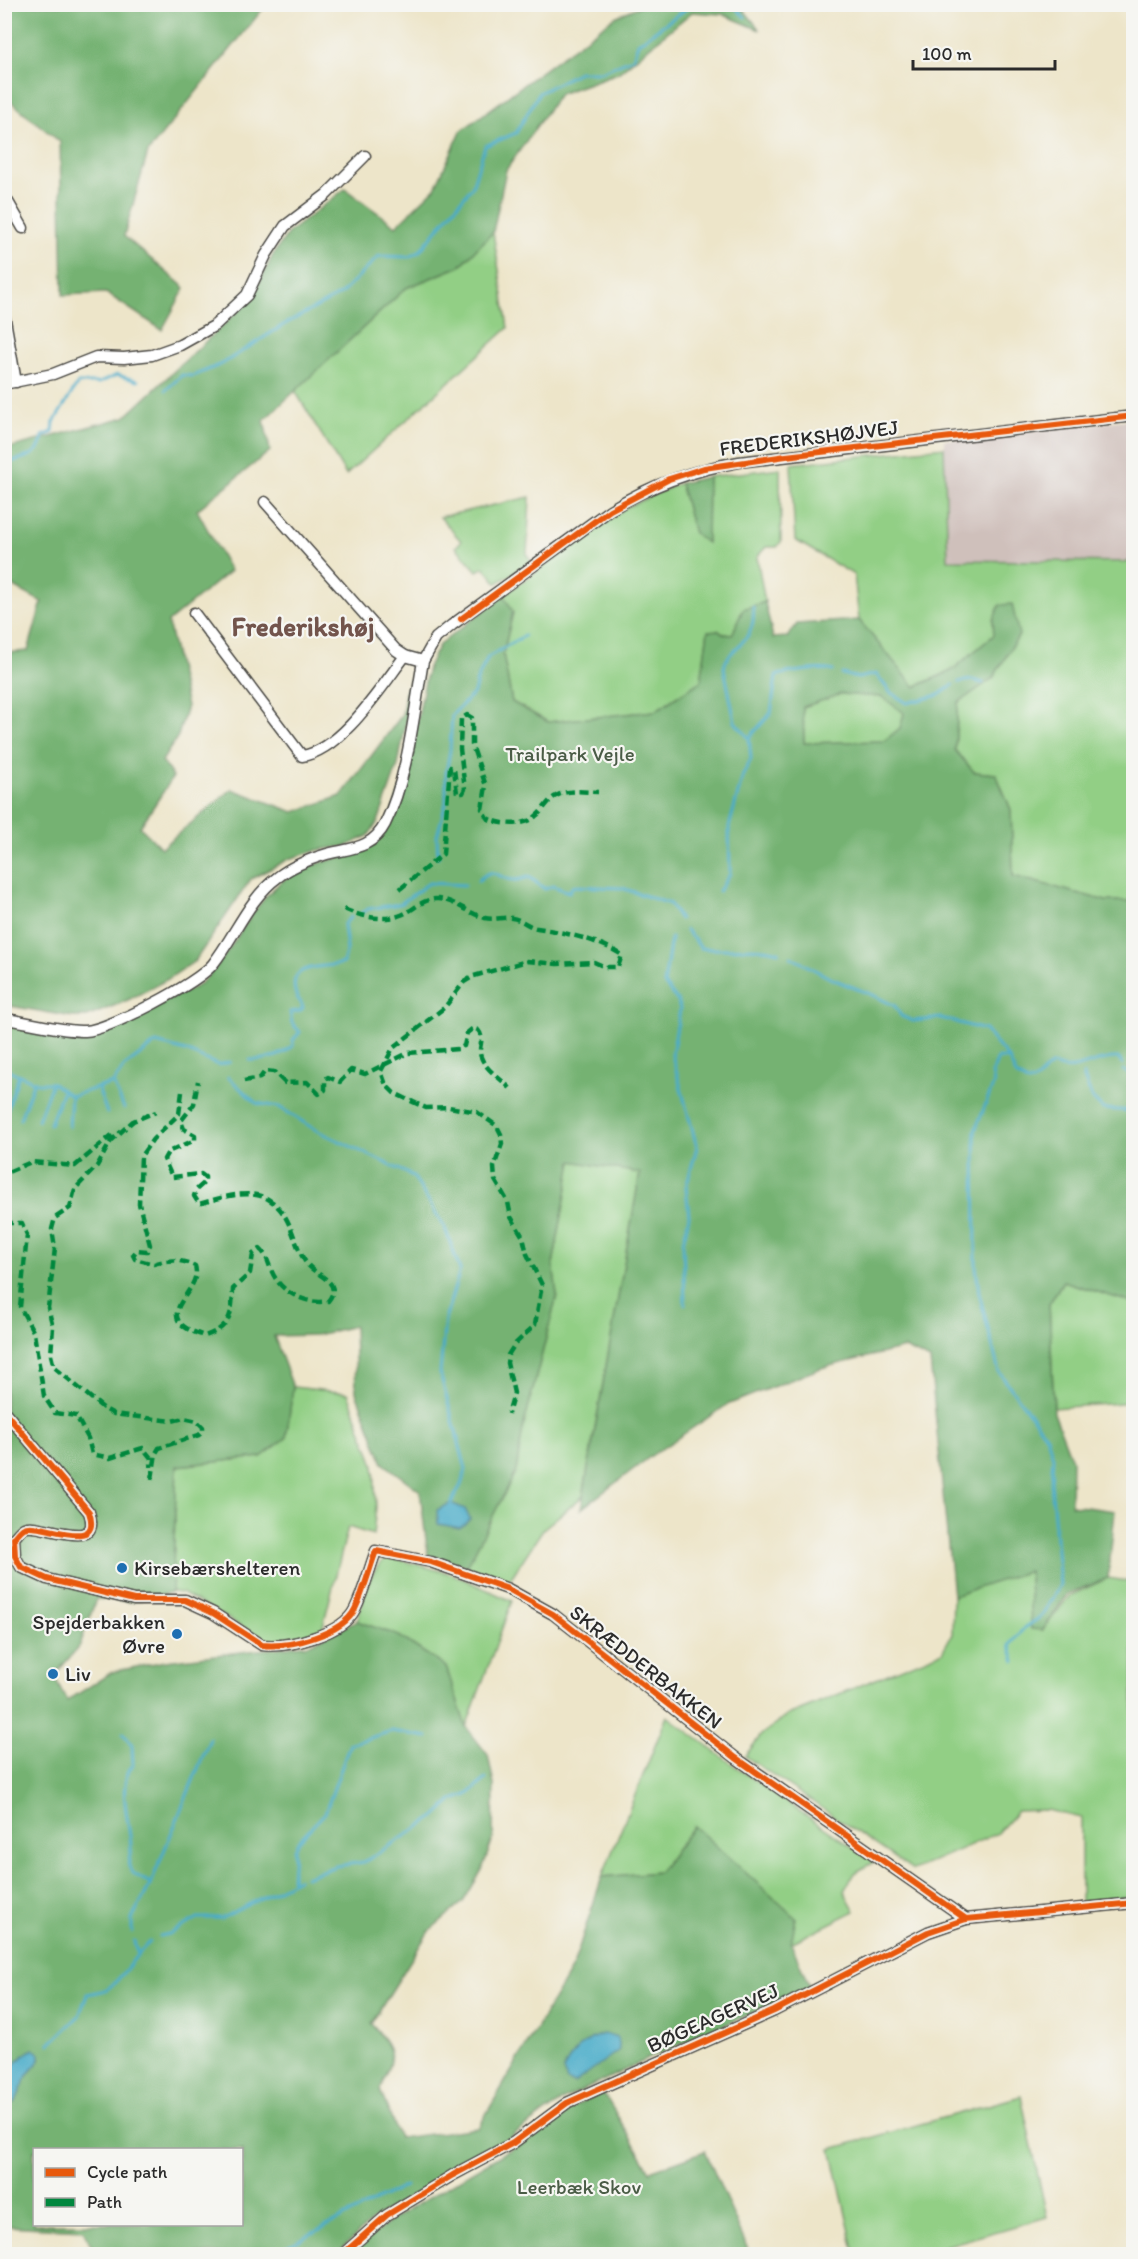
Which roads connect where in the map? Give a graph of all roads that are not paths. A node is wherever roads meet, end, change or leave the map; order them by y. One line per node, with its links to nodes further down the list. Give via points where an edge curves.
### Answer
1 (365, 156): 5 (street, via 326,195 285,226 247,295 214,326 153,355 96,357 54,374)
2 (4, 195): 3 (street)
3 (23, 228)
4 (4, 314): 5 (street)
5 (10, 382)
6 (1134, 416): 10 (street, FREDERIKSHØJVEJ, via 763,459 704,468 669,479 610,510 452,625 436,638)
7 (265, 502): 9 (street)
8 (195, 614): 9 (street, via 302,756 325,747 343,733)
9 (405, 656): 10 (street)
10 (423, 661): 11 (street, FREDERIKSHØJVEJ, via 400,778 385,824 375,838 354,850 302,863 277,877 258,896 212,965 198,979 107,1025 88,1031 69,1030)
11 (4, 1019)
12 (4, 1411): 14 (street, SKRÆDDERBAKKEN, via 91,1519 87,1530 71,1536 36,1526 24,1527 14,1538 15,1556 21,1567 47,1579 134,1600 185,1600 262,1645 272,1646 304,1641 344,1623 355,1610 376,1551 431,1562 508,1589 553,1614 736,1758)
13 (1134, 1903): 14 (street, BØGEAGERVEJ)
14 (966, 1919): 15 (street, BØGEAGERVEJ, via 928,1932 774,2011 567,2103 513,2143 387,2215)
15 (343, 2254)

